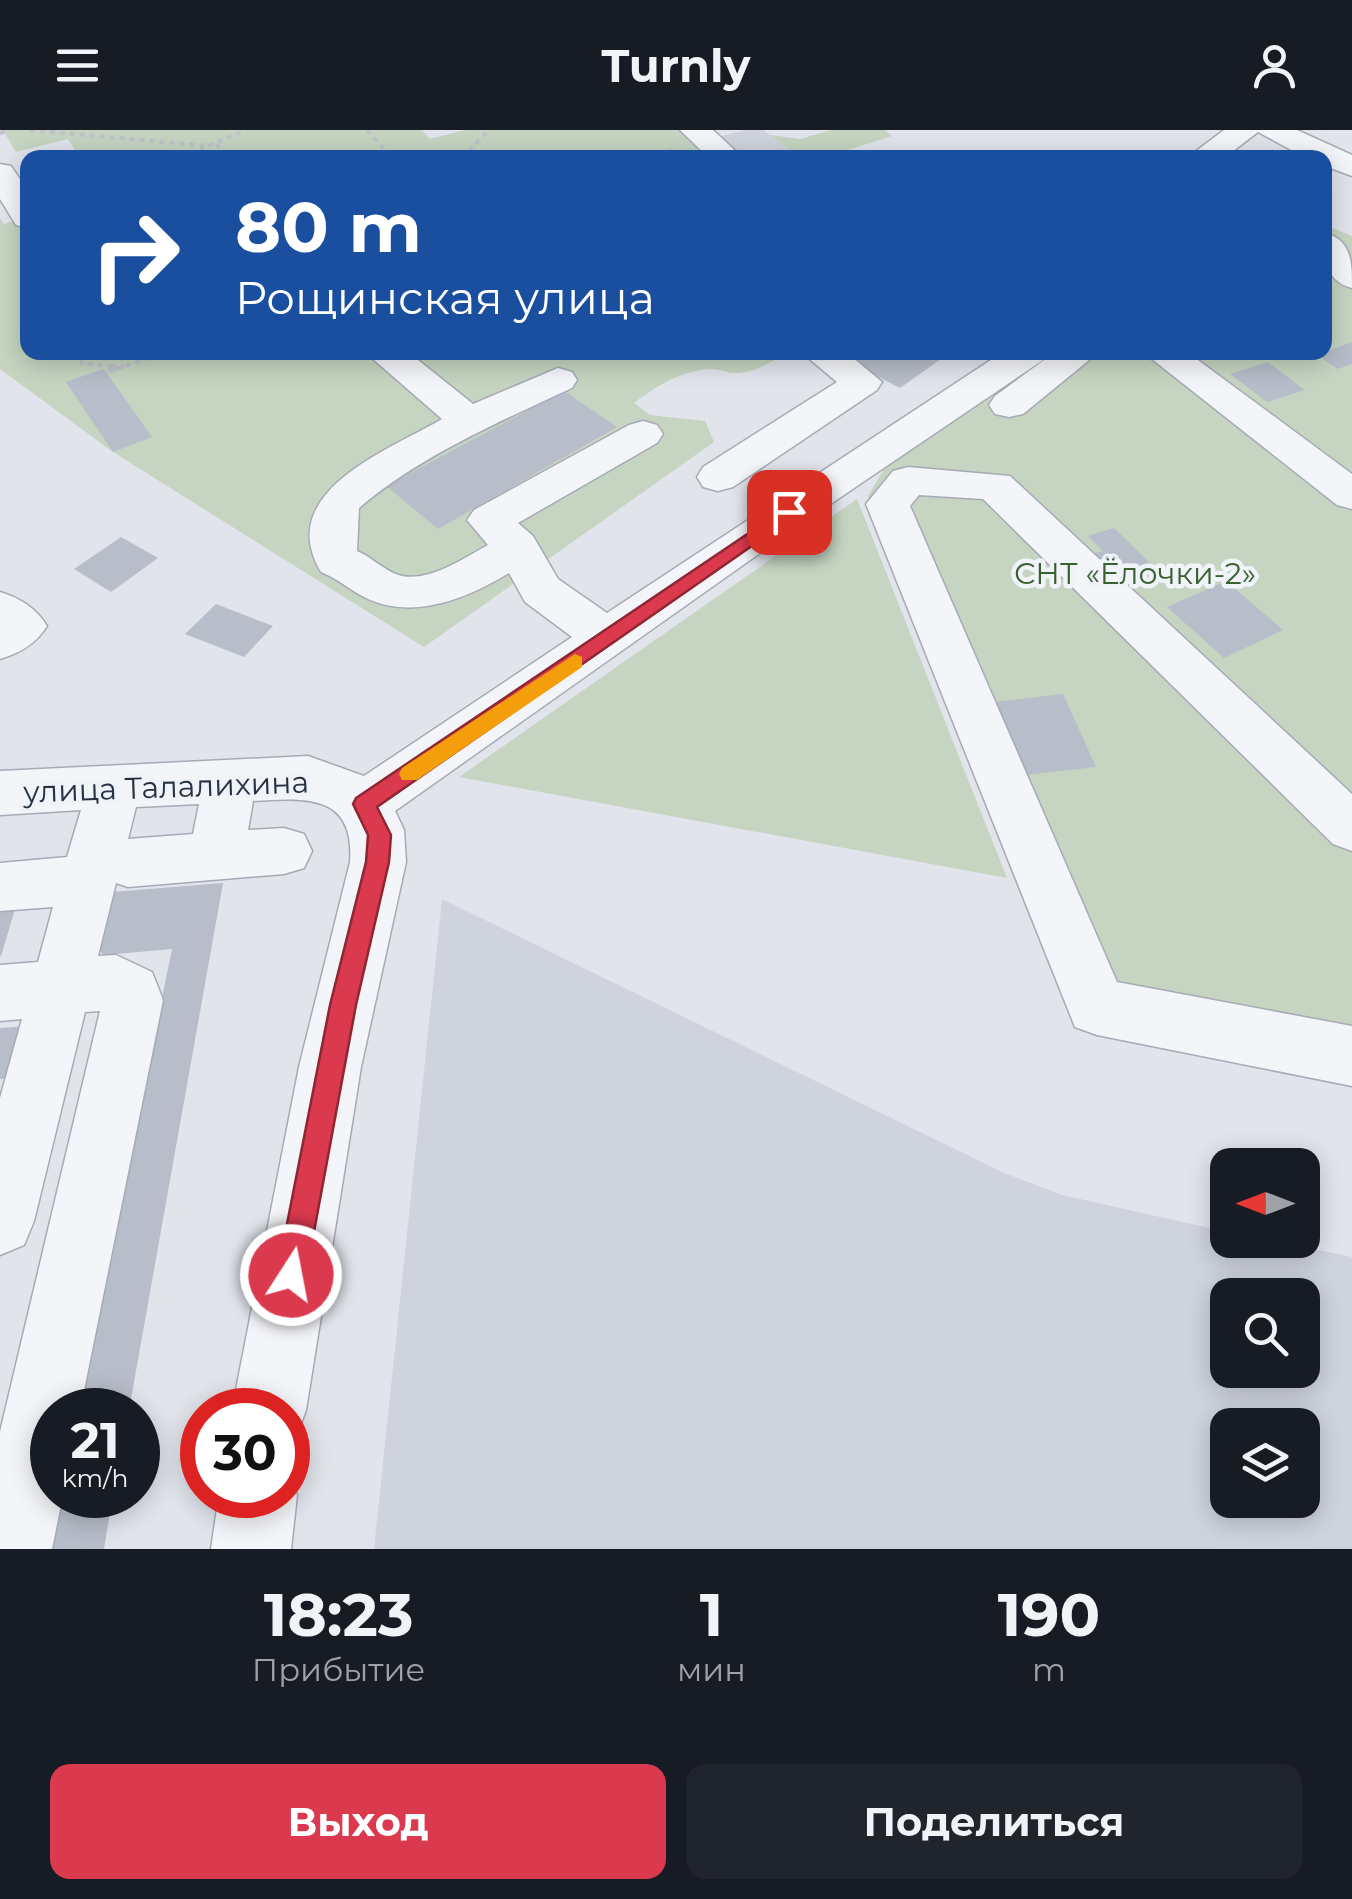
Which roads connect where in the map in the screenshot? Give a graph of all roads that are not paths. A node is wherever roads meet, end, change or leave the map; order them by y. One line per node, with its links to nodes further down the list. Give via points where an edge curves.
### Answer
1 (1245, 130): 5 (street)
2 (1272, 130): 6 (street)
3 (699, 131): 4 (street)
4 (719, 150)
5 (1214, 150)
6 (1315, 150)
7 (0, 173): 8 (street)
8 (20, 205)
9 (1332, 250): 10 (street)
10 (1352, 278)
11 (394, 360): 17 (street)
12 (832, 360): 20 (street, via 864,382)
13 (1018, 360): 19 (street)
14 (1069, 360): 21 (street)
15 (1173, 360): 22 (street)
16 (558, 380): 17 (street)
17 (470, 420): 23 (street, via 338,503 332,544 338,561 385,588 415,590 451,584)
18 (643, 434): 23 (street, via 489,520)
19 (852, 471): 21 (street); 25 (street)
20 (718, 478)
21 (908, 481): 31 (street, via 994,486); 37 (street, via 888,504 1097,1007)
22 (1352, 495)
23 (517, 548): 25 (street, via 541,590)
24 (0, 609): 26 (street, via 23,626)
25 (608, 639): 30 (street)
26 (0, 641)
27 (231, 779): 28 (street, улица Талалихина); 30 (street, улица Талалихина, via 320,780); 33 (street)
28 (116, 786): 29 (street, улица Талалихина); 34 (street)
29 (0, 793)
30 (364, 804): 39 (street, via 380,835 378,862 330,1067)
31 (1352, 828)
32 (284, 851): 33 (street)
33 (216, 855): 34 (street)
34 (108, 871): 35 (street); 36 (street)
35 (0, 887)
36 (31, 990): 38 (street); 41 (street, via 116,982 133,1000)
37 (1352, 1056)
38 (0, 1222)
39 (273, 1388)
40 (255, 1518): 42 (street)
41 (12, 1549)
42 (251, 1549)

